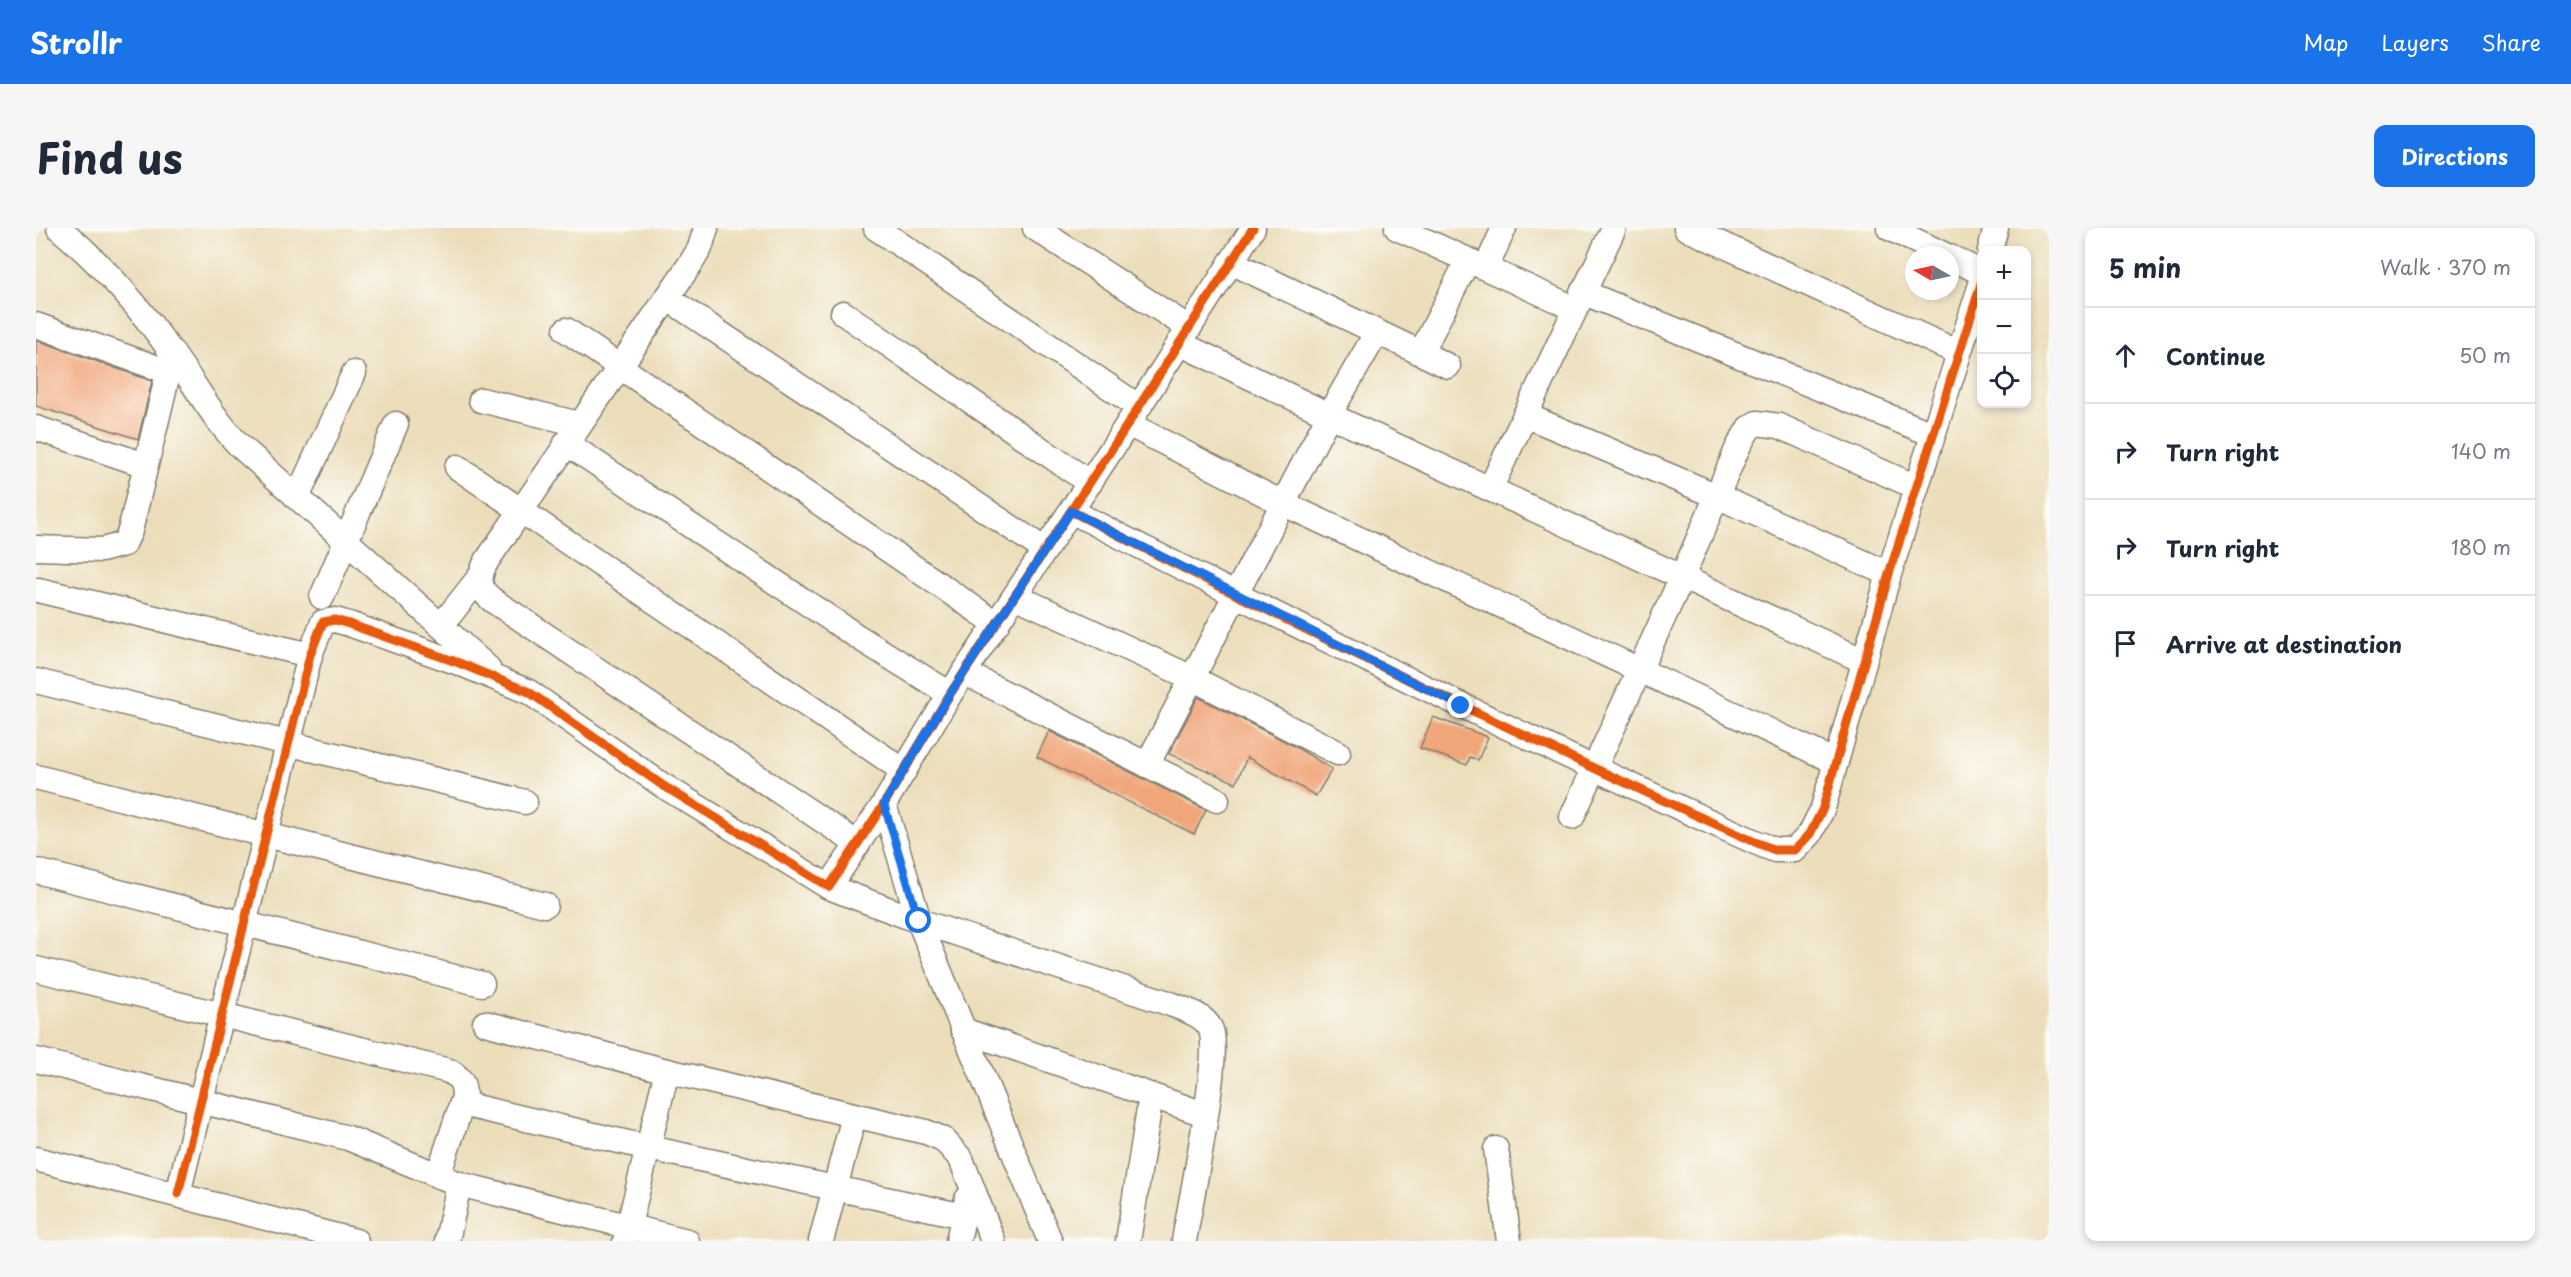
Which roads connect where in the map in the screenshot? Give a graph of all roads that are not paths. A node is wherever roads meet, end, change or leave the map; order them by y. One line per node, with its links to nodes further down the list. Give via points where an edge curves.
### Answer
1 (59, 228): 28 (street, via 129,295)
2 (706, 228): 19 (street, via 700,248)
3 (876, 228): 35 (street)
4 (1035, 228): 25 (street)
5 (1252, 228): 14 (street)
6 (1397, 228): 16 (street)
7 (1504, 228): 16 (street)
8 (1614, 228): 20 (street)
9 (1686, 228): 26 (street)
10 (1889, 228): 12 (street)
11 (1996, 228): 13 (street)
12 (1926, 246)
13 (1991, 246)
14 (1231, 262): 24 (street); 25 (street)
15 (1959, 262): 17 (street)
16 (1477, 264): 20 (street); 27 (street)
17 (1977, 270)
18 (1977, 295): 26 (street)
19 (667, 298): 29 (street); 52 (street)
20 (1578, 300): 34 (street); 39 (street)
21 (843, 313): 42 (street)
22 (36, 325): 28 (street)
23 (566, 330): 29 (street)
24 (1377, 332): 27 (street); 33 (street)
25 (1184, 335): 33 (street); 35 (street)
26 (1957, 352): 39 (street)
27 (1421, 353): 30 (street)
28 (171, 363): 40 (street); 46 (street, via 224,429)
29 (620, 366): 38 (street); 60 (street)
30 (1448, 366)
31 (354, 373): 46 (street)
32 (481, 400): 38 (street)
33 (1329, 415): 44 (street); 47 (street)
34 (1524, 415): 44 (street); 45 (street)
35 (1133, 416): 42 (street); 47 (street)
36 (396, 424): 50 (street)
37 (36, 428): 40 (street)
38 (573, 434): 49 (street); 69 (street, via 858,637)
39 (1932, 434): 43 (street)
40 (145, 465): 51 (street, via 124,544 102,550)
41 (457, 467): 49 (street)
42 (1090, 483): 48 (street)
43 (1916, 487): 45 (street, via 1779,426 1757,423 1743,437); 53 (street)
44 (1490, 489): 54 (street)
45 (1717, 496): 53 (street); 54 (street)
46 (297, 498): 50 (street)
47 (1282, 503): 57 (street); 64 (street)
48 (1071, 511): 52 (street); 57 (street)
49 (520, 512): 55 (street); 75 (street)
50 (346, 541): 59 (street); 61 (street)
51 (36, 548)
52 (1045, 550): 58 (street)
53 (1889, 574): 63 (street)
54 (1682, 578): 63 (street); 64 (street)
55 (478, 579): 61 (street); 82 (street, via 480,587 496,602)
56 (38, 590): 62 (street)
57 (1234, 595): 66 (street); 74 (street)
58 (1015, 596): 60 (street); 66 (street)
59 (322, 597)
60 (997, 624): 65 (street)
61 (441, 626): 67 (street)
62 (310, 655): 67 (street, via 322,622 335,620); 70 (street)
63 (1864, 661): 72 (street)
64 (1639, 670): 72 (street); 74 (street)
65 (965, 673): 69 (street); 73 (street)
66 (1190, 677): 71 (street); 73 (street)
67 (498, 678): 84 (street, via 562,713 662,785)
68 (36, 681): 70 (street)
69 (950, 694): 75 (street)
70 (290, 744): 78 (street); 81 (street)
71 (1338, 753)
72 (1836, 762): 74 (street, via 1816,823 1795,850 1786,852 1755,842)
73 (1147, 765): 77 (street)
74 (1593, 769): 80 (street)
75 (904, 771): 79 (street)
76 (36, 777): 81 (street)
77 (1217, 801)
78 (525, 802)
79 (884, 804): 82 (street); 86 (street)
80 (1572, 817)
81 (267, 836): 85 (street); 87 (street)
82 (858, 844): 84 (street)
83 (36, 872): 87 (street)
84 (829, 887): 86 (street)
85 (545, 905)
86 (919, 921): 92 (street); 98 (street, via 1165,1002 1202,1019 1211,1029 1214,1044)
87 (245, 923): 89 (street); 90 (street)
88 (36, 969): 90 (street)
89 (482, 984)
90 (223, 1014): 96 (street); 97 (street, via 449,1071 464,1085)
91 (484, 1023): 94 (street)
92 (963, 1030): 95 (street); 116 (street)
93 (36, 1060): 96 (street)
94 (667, 1071): 99 (street); 100 (street)
95 (1152, 1096): 98 (street); 117 (street)
96 (201, 1102): 103 (street, via 348,1138); 106 (street)
97 (462, 1104): 100 (street); 103 (street)
98 (1204, 1114): 118 (street)
99 (854, 1116): 104 (street, via 943,1139 961,1159); 105 (street)
100 (649, 1148): 105 (street); 109 (street)
101 (1496, 1149): 119 (street)
102 (36, 1159): 106 (street)
103 (449, 1180): 109 (street); 111 (street)
104 (970, 1183): 107 (street); 115 (street)
105 (835, 1188): 107 (street); 113 (street)
106 (178, 1194): 108 (street)
107 (964, 1216): 114 (street)
108 (294, 1233): 110 (street)
109 (626, 1234): 112 (street)
110 (357, 1241)
111 (447, 1241)
112 (687, 1241)
113 (821, 1241)
114 (958, 1241)
115 (993, 1241)
116 (1050, 1241)
117 (1128, 1241)
118 (1184, 1241)
119 (1506, 1241)

